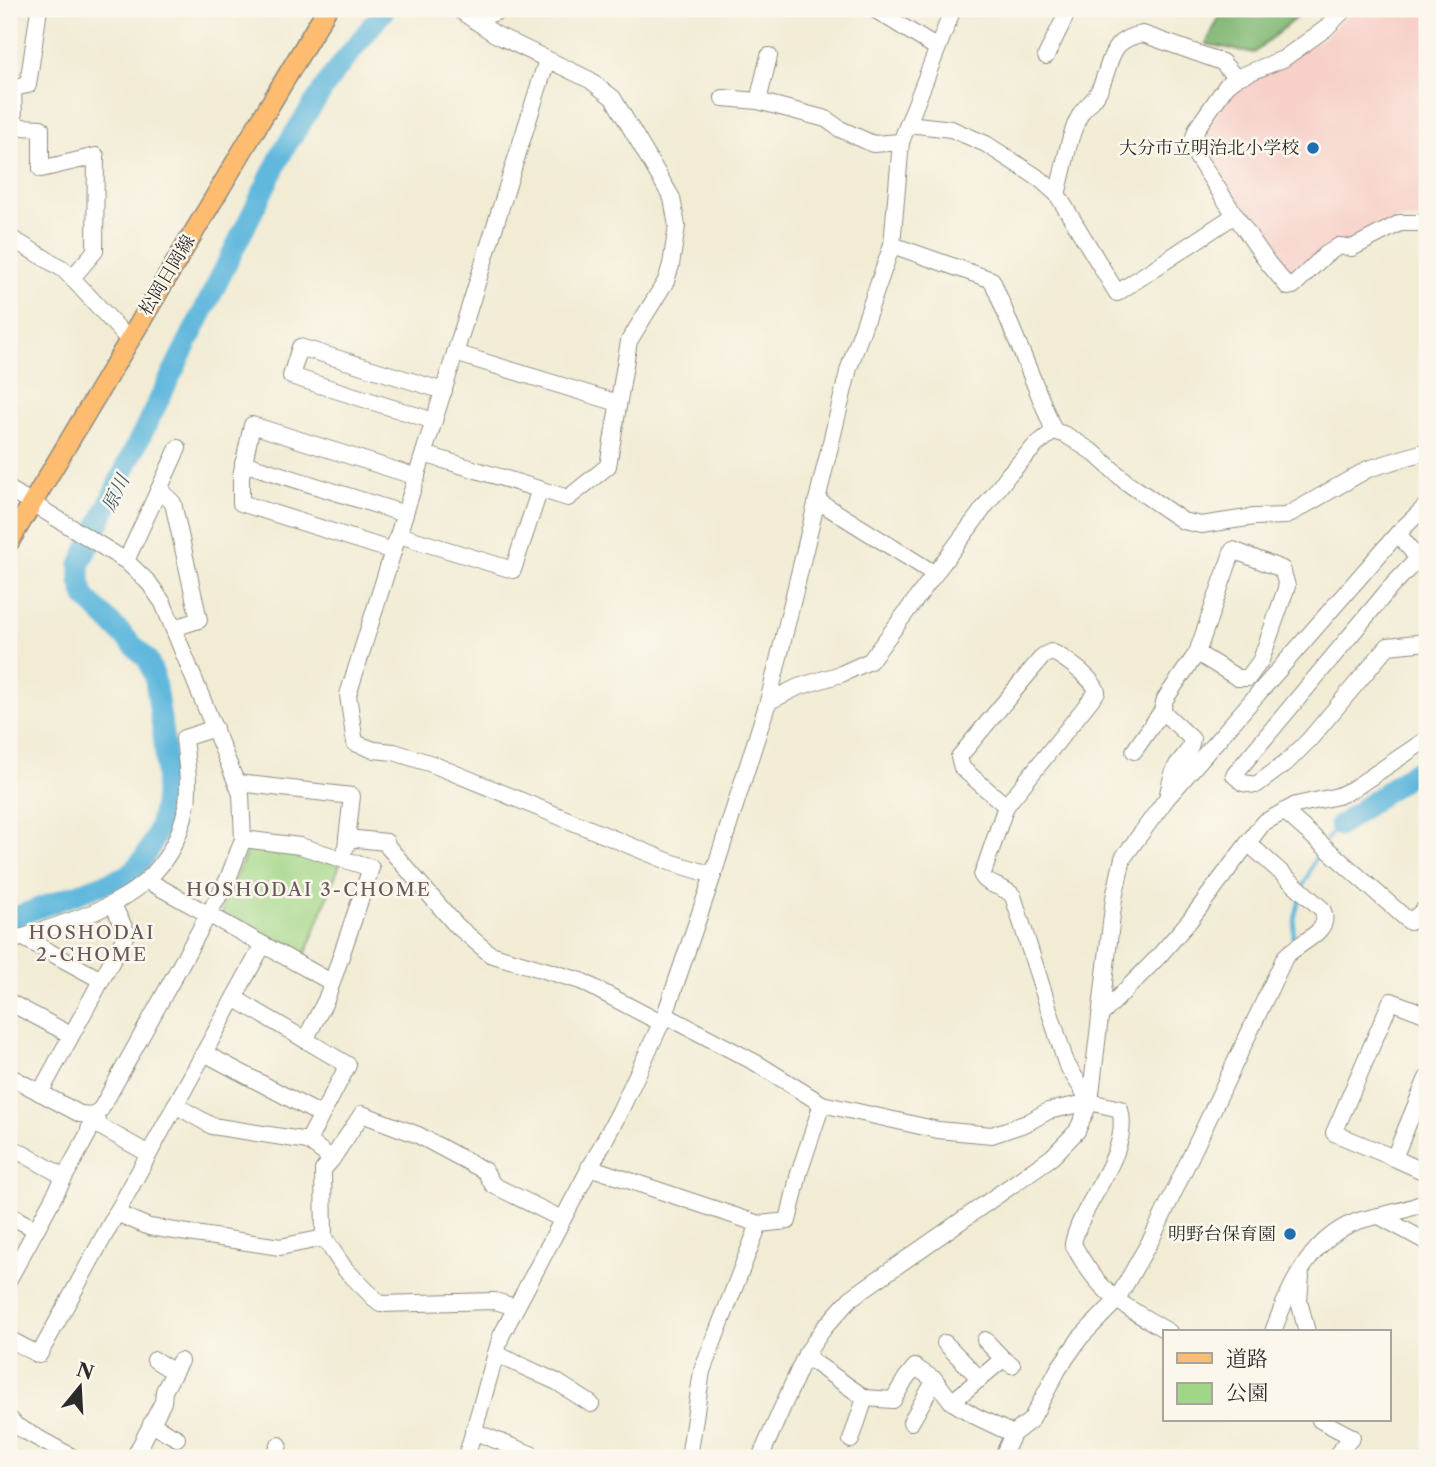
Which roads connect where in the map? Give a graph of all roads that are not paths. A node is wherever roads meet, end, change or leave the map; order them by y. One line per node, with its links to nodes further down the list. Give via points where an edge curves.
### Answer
1 (39, 9): 24 (street, via 28,85 13,88 14,122 41,128 41,169 96,156 95,251)
2 (327, 9): 25 (main road, 松岡日岡線)
3 (458, 9): 9 (street)
4 (504, 9): 9 (street)
5 (874, 9): 10 (street)
6 (953, 9): 10 (street)
7 (1069, 9): 12 (street)
8 (1345, 9): 14 (street, via 1283,59)
9 (474, 20): 13 (street)
10 (937, 48): 17 (street)
11 (769, 56): 16 (street)
12 (1046, 56)
13 (547, 60): 26 (street); 28 (street, via 590,80 613,98 662,179 676,215 671,265 629,341)
14 (1236, 78): 19 (street, via 1222,62 1143,34 1119,43 1097,95 1081,113 1071,137); 20 (street, via 1197,128 1192,144)
15 (723, 98): 16 (street)
16 (758, 102): 18 (street, via 826,119 873,144)
17 (908, 124): 18 (street); 19 (street, via 951,129 986,144)
18 (901, 142): 23 (street)
19 (1057, 194): 20 (street, via 1117,293)
20 (1236, 215): 21 (street, via 1287,287 1339,246 1352,248 1400,223)
21 (1427, 223)
22 (9, 237): 24 (street)
23 (892, 245): 30 (street, via 992,280); 39 (street, via 849,368)
24 (72, 278): 25 (street)
25 (129, 340): 40 (main road, 松岡日岡線)
26 (456, 353): 27 (street); 28 (street)
27 (443, 391): 29 (street); 29 (street, via 300,347 290,376)
28 (618, 403): 38 (street, via 608,466 568,498)
29 (434, 421): 33 (street)
30 (1054, 431): 32 (street, via 1094,453 1126,482 1183,521 1201,525 1286,516 1368,469); 50 (street, via 1009,474)
31 (178, 448): 37 (street)
32 (1427, 451)
33 (424, 454): 35 (street); 38 (street)
34 (243, 463): 35 (street, via 252,425); 42 (street); 46 (street, via 241,503)
35 (416, 477): 42 (street)
36 (9, 489): 40 (street)
37 (159, 489): 48 (street); 51 (street, via 173,503 200,620)
38 (540, 489): 44 (street, via 513,570)
39 (818, 501): 50 (street); 54 (street)
40 (32, 503): 45 (main road, 松岡日岡線); 48 (street)
41 (1427, 505): 43 (street)
42 (405, 514): 44 (street)
43 (1398, 533): 47 (street); 60 (street)
44 (398, 535): 46 (street)
45 (9, 542)
46 (393, 551): 67 (street, via 348,695 355,743 432,764 670,862)
47 (1422, 553): 49 (street); 52 (street, via 1234,775 1243,783 1256,785 1309,740 1388,646)
48 (126, 561): 51 (street, via 149,583)
49 (1427, 571)
50 (934, 575): 54 (street, via 870,661)
51 (174, 628): 56 (street)
52 (1427, 642)
53 (1197, 653): 53 (street, via 1233,550 1282,569 1287,586 1262,660 1248,678 1238,678); 55 (street, via 1165,699)
54 (768, 702): 67 (street)
55 (1162, 711): 58 (street); 60 (street, via 1192,739 1173,774)
56 (215, 728): 59 (street); 68 (street, via 184,738 187,800 178,836)
57 (1427, 738): 62 (street, via 1353,789)
58 (1134, 751)
59 (239, 783): 63 (street, via 352,796); 64 (street)
60 (1167, 798): 79 (street, via 1123,858)
61 (1006, 806): 61 (street, via 962,768 959,757 1051,652 1093,683 1097,692); 87 (street, via 982,876 1013,896 1066,1063)
62 (1283, 811): 65 (street, via 1263,823); 70 (street, via 1410,922)
63 (347, 838): 66 (street); 80 (street, via 386,842 455,924 490,954 581,981)
64 (243, 839): 66 (street, via 300,846); 71 (street)
65 (1248, 843): 79 (street, via 1166,948); 111 (street, via 1322,909 1326,923 1293,948 1278,969 1153,1236)
66 (344, 860): 75 (street, via 371,868)
67 (713, 875): 80 (street)
68 (148, 881): 69 (street); 71 (street)
69 (113, 905): 72 (street); 74 (street, via 127,933)
70 (1427, 907)
71 (209, 915): 73 (street); 90 (street, via 101,1109)
72 (15, 939): 74 (street)
73 (263, 944): 75 (street); 76 (street)
74 (102, 980): 81 (street)
75 (331, 982): 82 (street)
76 (234, 998): 82 (street); 83 (street)
77 (9, 1002): 81 (street)
78 (1427, 1015): 95 (street, via 1391,1001 1334,1133)
79 (1101, 1016): 87 (street)
80 (663, 1019): 88 (street, via 758,1064); 97 (street)
81 (71, 1035): 86 (street)
82 (305, 1040): 91 (street, via 348,1065)
83 (204, 1053): 89 (street); 91 (street)
84 (9, 1076): 86 (street)
85 (1427, 1078): 95 (street)
86 (40, 1093): 90 (street, via 80,1114)
87 (1090, 1102): 88 (street, via 1048,1111 992,1135 938,1130); 111 (street, via 1120,1109 1123,1120 1109,1168 1073,1244 1094,1280); 120 (street, via 1077,1131 1052,1157 851,1298)
88 (822, 1104): 105 (street, via 788,1221)
89 (175, 1105): 92 (street, via 212,1126); 94 (street)
90 (93, 1115): 94 (street, via 102,1127); 99 (street, via 88,1134)
91 (321, 1115): 92 (street)
92 (308, 1141): 96 (street)
93 (9, 1146): 99 (street)
94 (149, 1154): 101 (street)
95 (1394, 1158): 98 (street)
96 (332, 1159): 104 (street, via 362,1114 418,1135 485,1171 493,1185); 107 (street, via 323,1170)
97 (589, 1167): 104 (street); 105 (street)
98 (1427, 1173)
99 (63, 1176): 106 (street)
100 (1427, 1201): 103 (street)
101 (116, 1213): 107 (street, via 149,1227 280,1247); 116 (street, via 39,1355)
102 (9, 1215): 106 (street)
103 (1381, 1217): 108 (street); 109 (street, via 1345,1227 1318,1245)
104 (562, 1219): 112 (street)
105 (759, 1224): 139 (street, via 702,1371)
106 (36, 1229): 110 (street)
107 (324, 1238): 112 (street, via 345,1269 380,1304 495,1301)
108 (1427, 1242)
109 (1301, 1272): 114 (street); 115 (street, via 1299,1301)
110 (9, 1279)
111 (1116, 1301): 113 (street); 132 (street, via 1080,1338 1031,1420)
112 (515, 1307): 119 (street)
113 (1166, 1330)
114 (1274, 1330)
115 (1306, 1330)
116 (9, 1339)
117 (985, 1340): 122 (street, via 1007,1362)
118 (945, 1343): 122 (street)
119 (496, 1354): 126 (street); 131 (street)
120 (806, 1354): 124 (street); 140 (street)
121 (155, 1360): 130 (street, via 177,1367)
122 (980, 1379): 125 (street)
123 (935, 1380): 124 (street, via 915,1367 893,1400); 125 (street); 128 (street)
124 (865, 1398): 134 (street)
125 (952, 1402): 132 (street)
126 (591, 1404)
127 (9, 1418): 136 (street)
128 (911, 1422)
129 (1324, 1422): 142 (street, via 1352,1437)
130 (151, 1424): 133 (street); 137 (street)
131 (473, 1431): 135 (street); 138 (street)
132 (1013, 1434): 141 (street)
133 (177, 1437)
134 (851, 1440)
135 (533, 1455)
136 (74, 1458)
137 (134, 1458)
138 (466, 1458)
139 (689, 1458)
140 (760, 1458)
141 (1002, 1458)
142 (1334, 1458)

